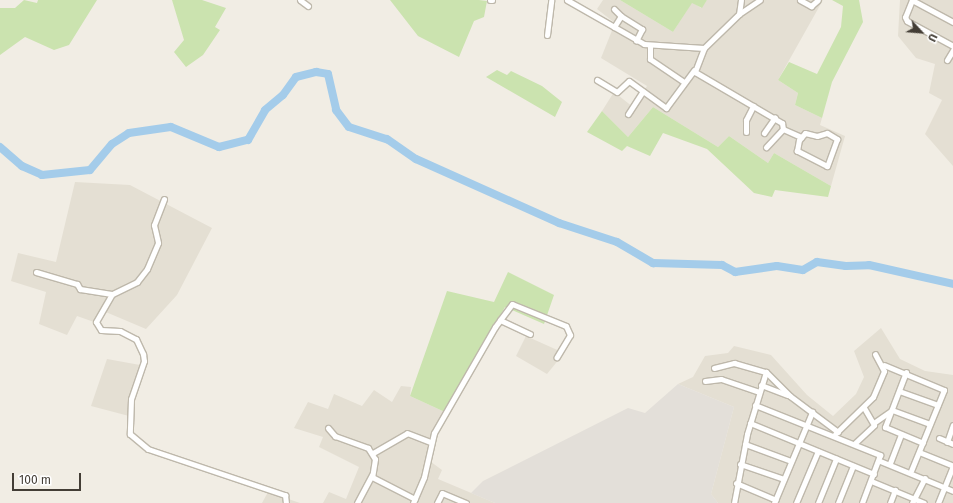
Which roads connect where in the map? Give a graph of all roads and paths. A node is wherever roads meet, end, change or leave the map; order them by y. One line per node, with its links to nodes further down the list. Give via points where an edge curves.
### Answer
1 (300, 0): 9 (street)
2 (551, 0): 15 (street)
3 (567, 0): 14 (street)
4 (760, 0): 11 (street)
5 (800, 0): 6 (street, via 812,6)
6 (818, 0)
7 (912, 0): 13 (street); 18 (street, via 905,17 907,21)
8 (739, 1): 11 (street)
9 (308, 6)
10 (614, 9): 12 (street)
11 (739, 14): 19 (street)
12 (621, 16): 14 (street); 16 (street, via 642,29)
13 (953, 22)
14 (614, 27): 16 (street)
15 (547, 35)
16 (636, 41): 17 (street)
17 (650, 45): 19 (street); 24 (street, via 650,59)
18 (953, 46)
19 (704, 48): 22 (street)
20 (953, 50): 21 (street)
21 (947, 60)
22 (694, 70): 24 (street); 26 (street)
23 (597, 80): 25 (street, via 614,91 629,81)
24 (684, 82): 25 (street, via 666,108)
25 (643, 91): 27 (street)
26 (753, 106): 28 (street); 30 (street, via 746,120)
27 (628, 114)
28 (775, 117): 29 (street); 31 (street)
29 (783, 129): 32 (street); 33 (street)
30 (746, 132)
31 (764, 133)
32 (801, 137): 32 (street, via 827,133 837,139 827,166 797,151)
33 (766, 146)
34 (164, 199): 36 (street, via 154,225 158,243 147,269 137,282)
35 (36, 272): 36 (street, via 77,284 80,289)
36 (112, 294): 96 (street, via 95,324 101,330 120,331 136,339 144,361 129,417 133,439 148,449 251,481 285,495)
37 (500, 320): 38 (street); 40 (street, via 512,304 566,326 570,335); 64 (street)
38 (530, 334)
39 (876, 354): 41 (street)
40 (557, 357)
41 (884, 365): 44 (street); 52 (street, via 874,397)
42 (714, 368): 43 (street, via 734,363)
43 (766, 372): 46 (street); 49 (street)
44 (906, 372): 47 (street); 51 (street, via 943,387)
45 (705, 381): 48 (street, via 720,379)
46 (761, 385): 48 (street); 49 (street)
47 (899, 391): 51 (street); 53 (street)
48 (759, 392): 50 (street)
49 (790, 396): 54 (street)
50 (756, 404): 56 (street); 57 (street)
51 (938, 405): 58 (street)
52 (864, 408): 55 (street); 61 (street)
53 (892, 410): 55 (street); 58 (street); 62 (street, via 886,428)
54 (812, 412): 57 (street); 61 (street)
55 (875, 422): 66 (street)
56 (750, 423): 68 (street); 69 (street)
57 (806, 423): 61 (street); 69 (street)
58 (930, 424): 67 (street)
59 (953, 425): 65 (street)
60 (328, 428): 73 (street, via 341,438 359,442)
61 (836, 434): 66 (street)
62 (901, 434): 67 (street); 77 (street)
63 (939, 438): 65 (street)
64 (431, 442): 73 (street, via 407,433); 92 (street, via 424,477)
65 (947, 442): 70 (street)
66 (854, 443): 75 (street, via 880,455)
67 (923, 443): 72 (street)
68 (745, 444): 76 (street); 78 (street)
69 (798, 444): 71 (street); 76 (street)
70 (953, 444)
71 (818, 451): 74 (street); 101 (street)
72 (919, 452): 80 (street); 81 (street)
73 (373, 453): 83 (street)
74 (836, 459): 79 (street); 102 (street)
75 (880, 460): 77 (street); 82 (street); 84 (street)
76 (791, 461): 85 (street)
77 (890, 462): 81 (street)
78 (740, 464): 85 (street); 87 (street)
79 (854, 466): 82 (street); 103 (street)
80 (953, 466): 88 (street)
81 (911, 471): 84 (street)
82 (874, 474): 86 (street)
83 (372, 475): 92 (street); 97 (street)
84 (925, 478): 88 (street); 95 (street)
85 (784, 479): 94 (street)
86 (871, 481): 90 (street); 104 (street)
87 (736, 483): 94 (street); 100 (street)
88 (945, 486): 89 (street); 91 (street); 107 (street)
89 (953, 488)
90 (895, 490): 95 (street); 105 (street)
91 (953, 491)
92 (414, 501)
93 (457, 501): 98 (street, via 442,493); 99 (street)
94 (775, 501)
95 (913, 501): 106 (street)
96 (286, 503)
97 (357, 503)
98 (437, 503)
99 (466, 503)
100 (734, 503)
101 (796, 503)
102 (818, 503)
103 (838, 503)
104 (864, 503)
105 (890, 503)
106 (924, 503)
107 (938, 503)

